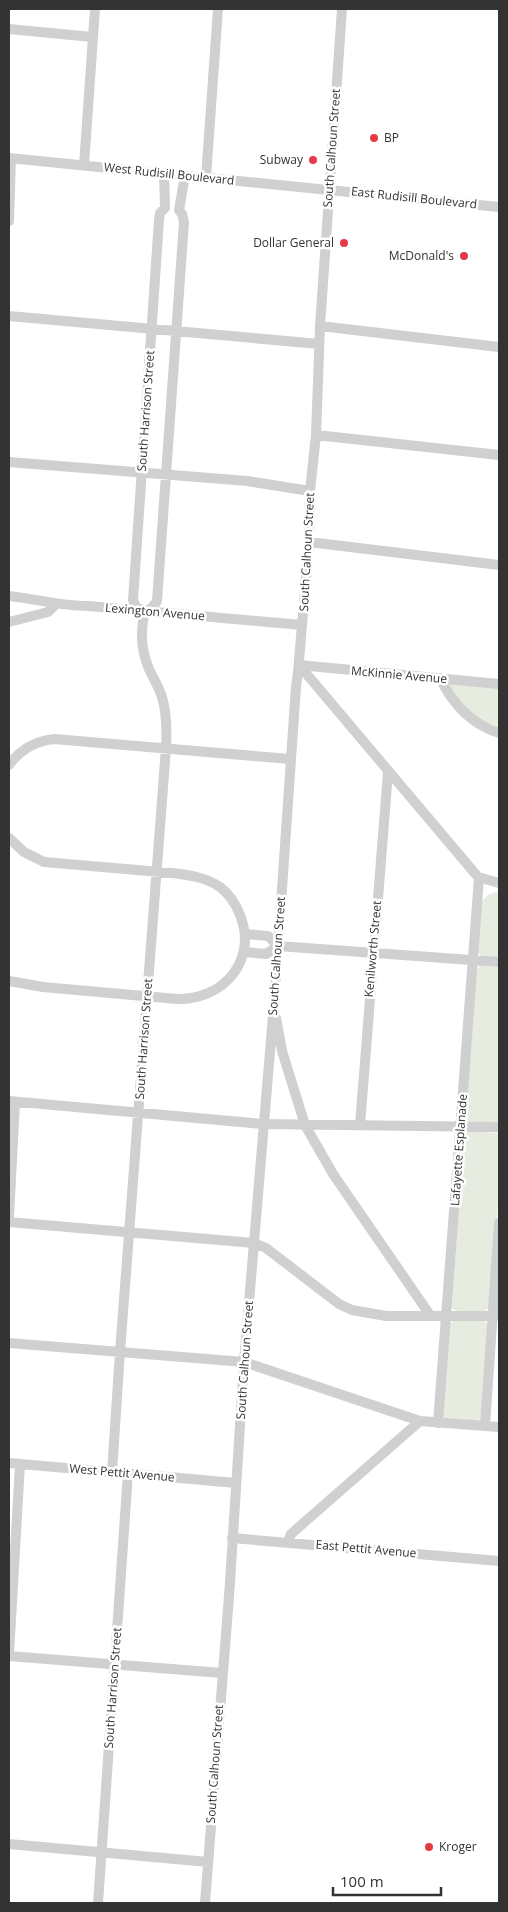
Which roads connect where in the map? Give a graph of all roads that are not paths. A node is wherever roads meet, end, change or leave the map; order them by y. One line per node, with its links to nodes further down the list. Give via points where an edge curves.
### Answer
1 (95, 9): 5 (street)
2 (218, 9): 10 (street)
3 (342, 9): 11 (street, South Calhoun Street)
4 (9, 29): 5 (street)
5 (92, 37): 7 (street)
6 (10, 158): 7 (street, West Rudisill Boulevard); 15 (street)
7 (84, 165): 8 (street, West Rudisill Boulevard)
8 (164, 173): 9 (street, West Rudisill Boulevard); 13 (street, South Harrison Street)
9 (185, 175): 10 (street, West Rudisill Boulevard); 14 (street, South Harrison Street)
10 (206, 177): 11 (street, West Rudisill Boulevard)
11 (329, 190): 12 (street, East Rudisill Boulevard); 17 (street, South Calhoun Street)
12 (499, 207)
13 (165, 208): 14 (street); 18 (street, South Harrison Street, via 159,220)
14 (179, 210): 19 (street, South Harrison Street, via 184,222)
15 (9, 221)
16 (9, 316): 18 (street)
17 (320, 326): 20 (street, South Calhoun Street); 21 (street)
18 (152, 328): 19 (street); 25 (street, South Harrison Street)
19 (175, 330): 20 (street); 26 (street, South Harrison Street)
20 (319, 344): 22 (street, South Calhoun Street)
21 (499, 347)
22 (316, 435): 23 (street); 27 (street, South Calhoun Street)
23 (499, 455)
24 (9, 462): 25 (street)
25 (142, 472): 26 (street); 32 (street, South Harrison Street, via 133,600 136,607)
26 (165, 474): 27 (street, via 247,481); 32 (street, South Harrison Street, via 157,601)
27 (310, 491): 28 (street, South Calhoun Street)
28 (309, 542): 29 (street); 34 (street, South Calhoun Street)
29 (499, 565)
30 (9, 596): 31 (street, Lexington Avenue)
31 (56, 604): 32 (street, Lexington Avenue); 33 (street, via 48,612)
32 (145, 611): 34 (street, Lexington Avenue); 39 (street, South Harrison Street, via 143,649 165,709)
33 (9, 622)
34 (302, 625): 35 (street, South Calhoun Street)
35 (299, 665): 36 (street, McKinnie Avenue); 40 (street, South Calhoun Street); 42 (street)
36 (440, 678): 37 (street, McKinnie Avenue); 38 (street, via 464,714)
37 (499, 684)
38 (499, 733)
39 (166, 748): 40 (street); 41 (street, via 54,739 29,746); 44 (street, South Harrison Street)
40 (290, 759): 48 (street, South Calhoun Street)
41 (9, 765)
42 (388, 772): 45 (street); 50 (street, Kenilworth Street)
43 (9, 838): 44 (street, via 24,852 44,862)
44 (156, 872): 47 (street, via 200,878 221,888 235,904); 54 (street, South Harrison Street)
45 (480, 878): 46 (street); 51 (street, Lafayette Esplanade)
46 (499, 883)
47 (246, 934): 48 (street, via 268,936); 49 (street)
48 (278, 946): 49 (street, via 266,954); 50 (street); 55 (street, South Calhoun Street)
49 (244, 952): 54 (street, via 233,973 209,993 186,999)
50 (373, 953): 51 (street); 62 (street, Kenilworth Street)
51 (473, 960): 52 (street); 63 (street, Lafayette Esplanade)
52 (499, 962)
53 (9, 981): 54 (street)
54 (148, 996): 59 (street, South Harrison Street)
55 (274, 1004): 56 (street, South Calhoun Street); 57 (street)
56 (270, 1051): 57 (street); 60 (street, South Calhoun Street)
57 (282, 1051): 61 (street)
58 (12, 1101): 59 (street); 65 (street)
59 (138, 1113): 60 (street); 68 (street, South Harrison Street)
60 (263, 1124): 61 (street); 69 (street, South Calhoun Street)
61 (305, 1124): 62 (street); 70 (street, via 332,1174)
62 (360, 1125): 63 (street)
63 (460, 1127): 64 (street); 71 (street, Lafayette Esplanade)
64 (499, 1127)
65 (9, 1217)
66 (9, 1222): 68 (street)
67 (499, 1223): 72 (street)
68 (130, 1233): 69 (street); 74 (street, South Harrison Street)
69 (254, 1243): 70 (street, via 266,1248 339,1304 352,1310 386,1316); 75 (street, South Calhoun Street)
70 (430, 1315): 71 (street)
71 (446, 1315): 72 (street); 77 (street, Lafayette Esplanade)
72 (496, 1316): 78 (street)
73 (9, 1343): 74 (street)
74 (120, 1352): 75 (street); 82 (street, South Harrison Street)
75 (244, 1362): 76 (street); 84 (street, South Calhoun Street)
76 (420, 1421): 77 (street); 86 (street, via 290,1534)
77 (438, 1423): 78 (street)
78 (485, 1426): 79 (street)
79 (499, 1428)
80 (9, 1463): 81 (street, West Pettit Avenue)
81 (20, 1464): 82 (street, West Pettit Avenue); 88 (street)
82 (112, 1472): 83 (street, West Pettit Avenue)
83 (128, 1473): 84 (street, West Pettit Avenue); 89 (street, South Harrison Street)
84 (236, 1483): 85 (street, South Calhoun Street)
85 (232, 1538): 86 (street, East Pettit Avenue); 90 (street, South Calhoun Street)
86 (288, 1542): 87 (street, East Pettit Avenue)
87 (499, 1561)
88 (9, 1655): 89 (street)
89 (114, 1664): 90 (street); 92 (street, South Harrison Street)
90 (222, 1673): 93 (street, South Calhoun Street)
91 (9, 1844): 92 (street)
92 (102, 1853): 93 (street); 94 (street, South Harrison Street)
93 (208, 1862): 95 (street, South Calhoun Street)
94 (98, 1903)
95 (205, 1903)

